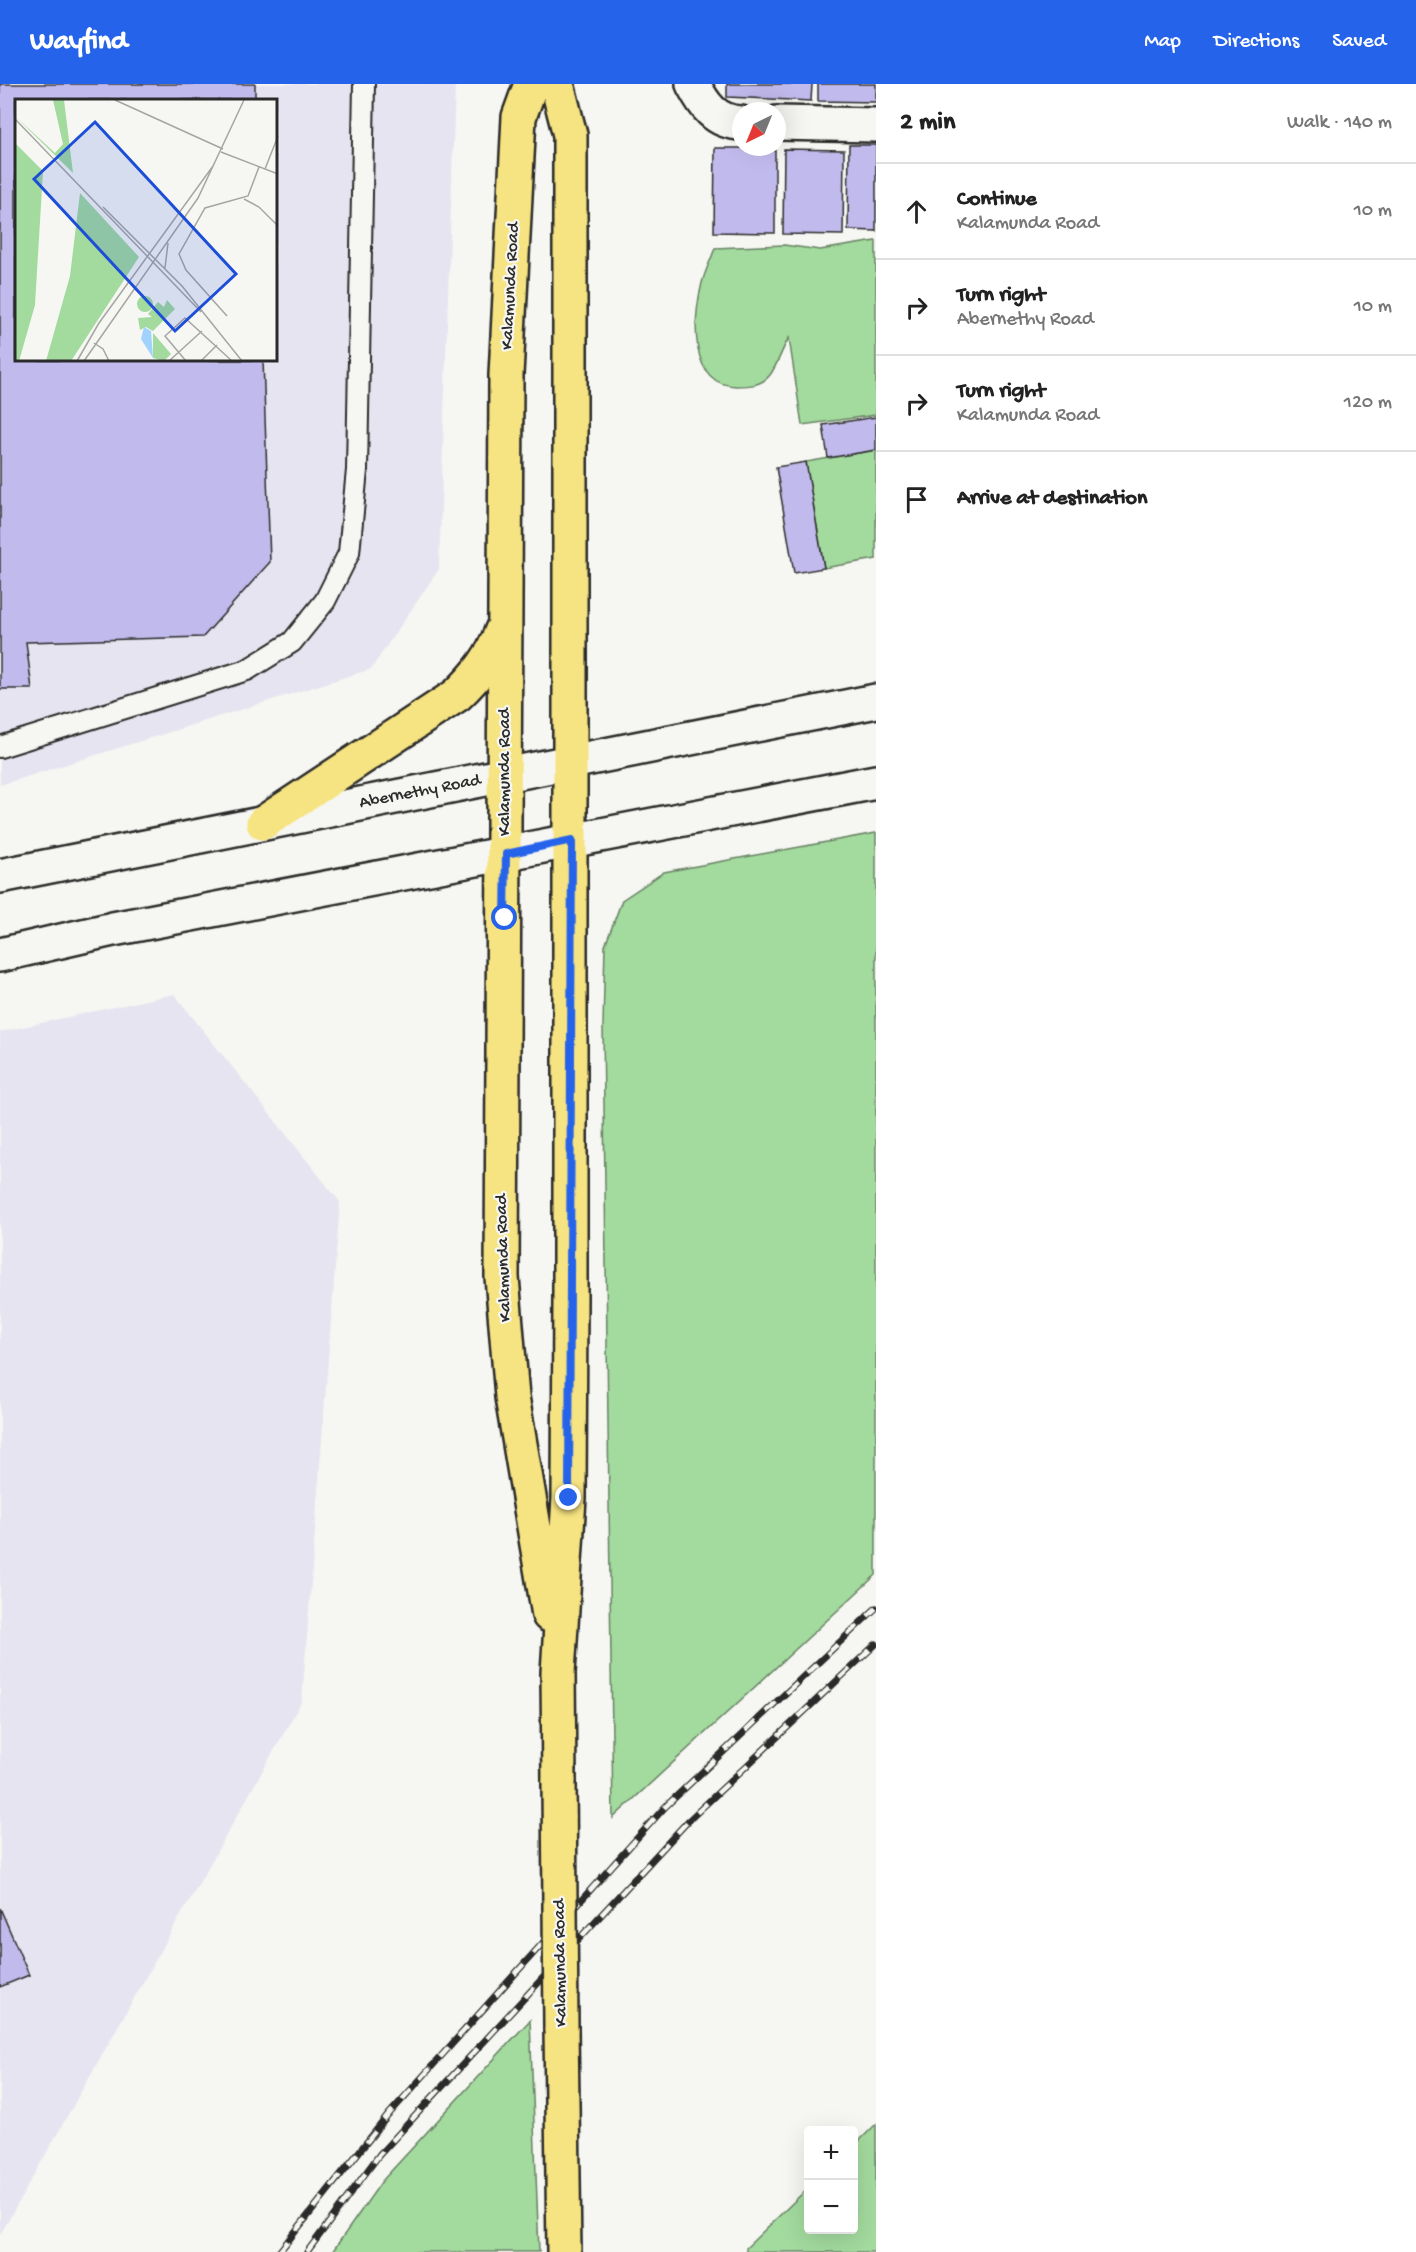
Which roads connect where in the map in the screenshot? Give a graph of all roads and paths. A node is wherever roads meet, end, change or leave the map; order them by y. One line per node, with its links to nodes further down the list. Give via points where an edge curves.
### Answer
1 (364, 84): 10 (lane, via 357,470 349,553 325,601 292,642 247,670)
2 (531, 84): 8 (main road, Kalamunda Road, via 519,117 506,375)
3 (557, 84): 11 (main road, Kalamunda Road, via 570,135)
4 (693, 84): 5 (main road, via 705,107)
5 (732, 122)
6 (786, 123): 7 (main road)
7 (876, 125)
8 (505, 621): 12 (main road, Kalamunda Road); 14 (main road, via 494,651 479,674 457,695)
9 (876, 702): 11 (main road, Abernethy Road)
10 (0, 747)
11 (571, 763): 12 (main road, Abernethy Road); 15 (main road, Kalamunda Road)
12 (506, 776): 14 (main road, Abernethy Road); 16 (main road, Kalamunda Road)
13 (876, 782): 15 (main road)
14 (263, 823): 17 (main road, Abernethy Road)
15 (572, 840): 16 (main road); 19 (main road, Kalamunda Road, via 569,1498)
16 (506, 854): 18 (main road, via 113,929); 19 (main road, Kalamunda Road, via 502,1277 512,1397)
17 (0, 876)
18 (0, 955)
19 (558, 1674): 20 (main road, Kalamunda Road, bridge)
20 (564, 2252)

